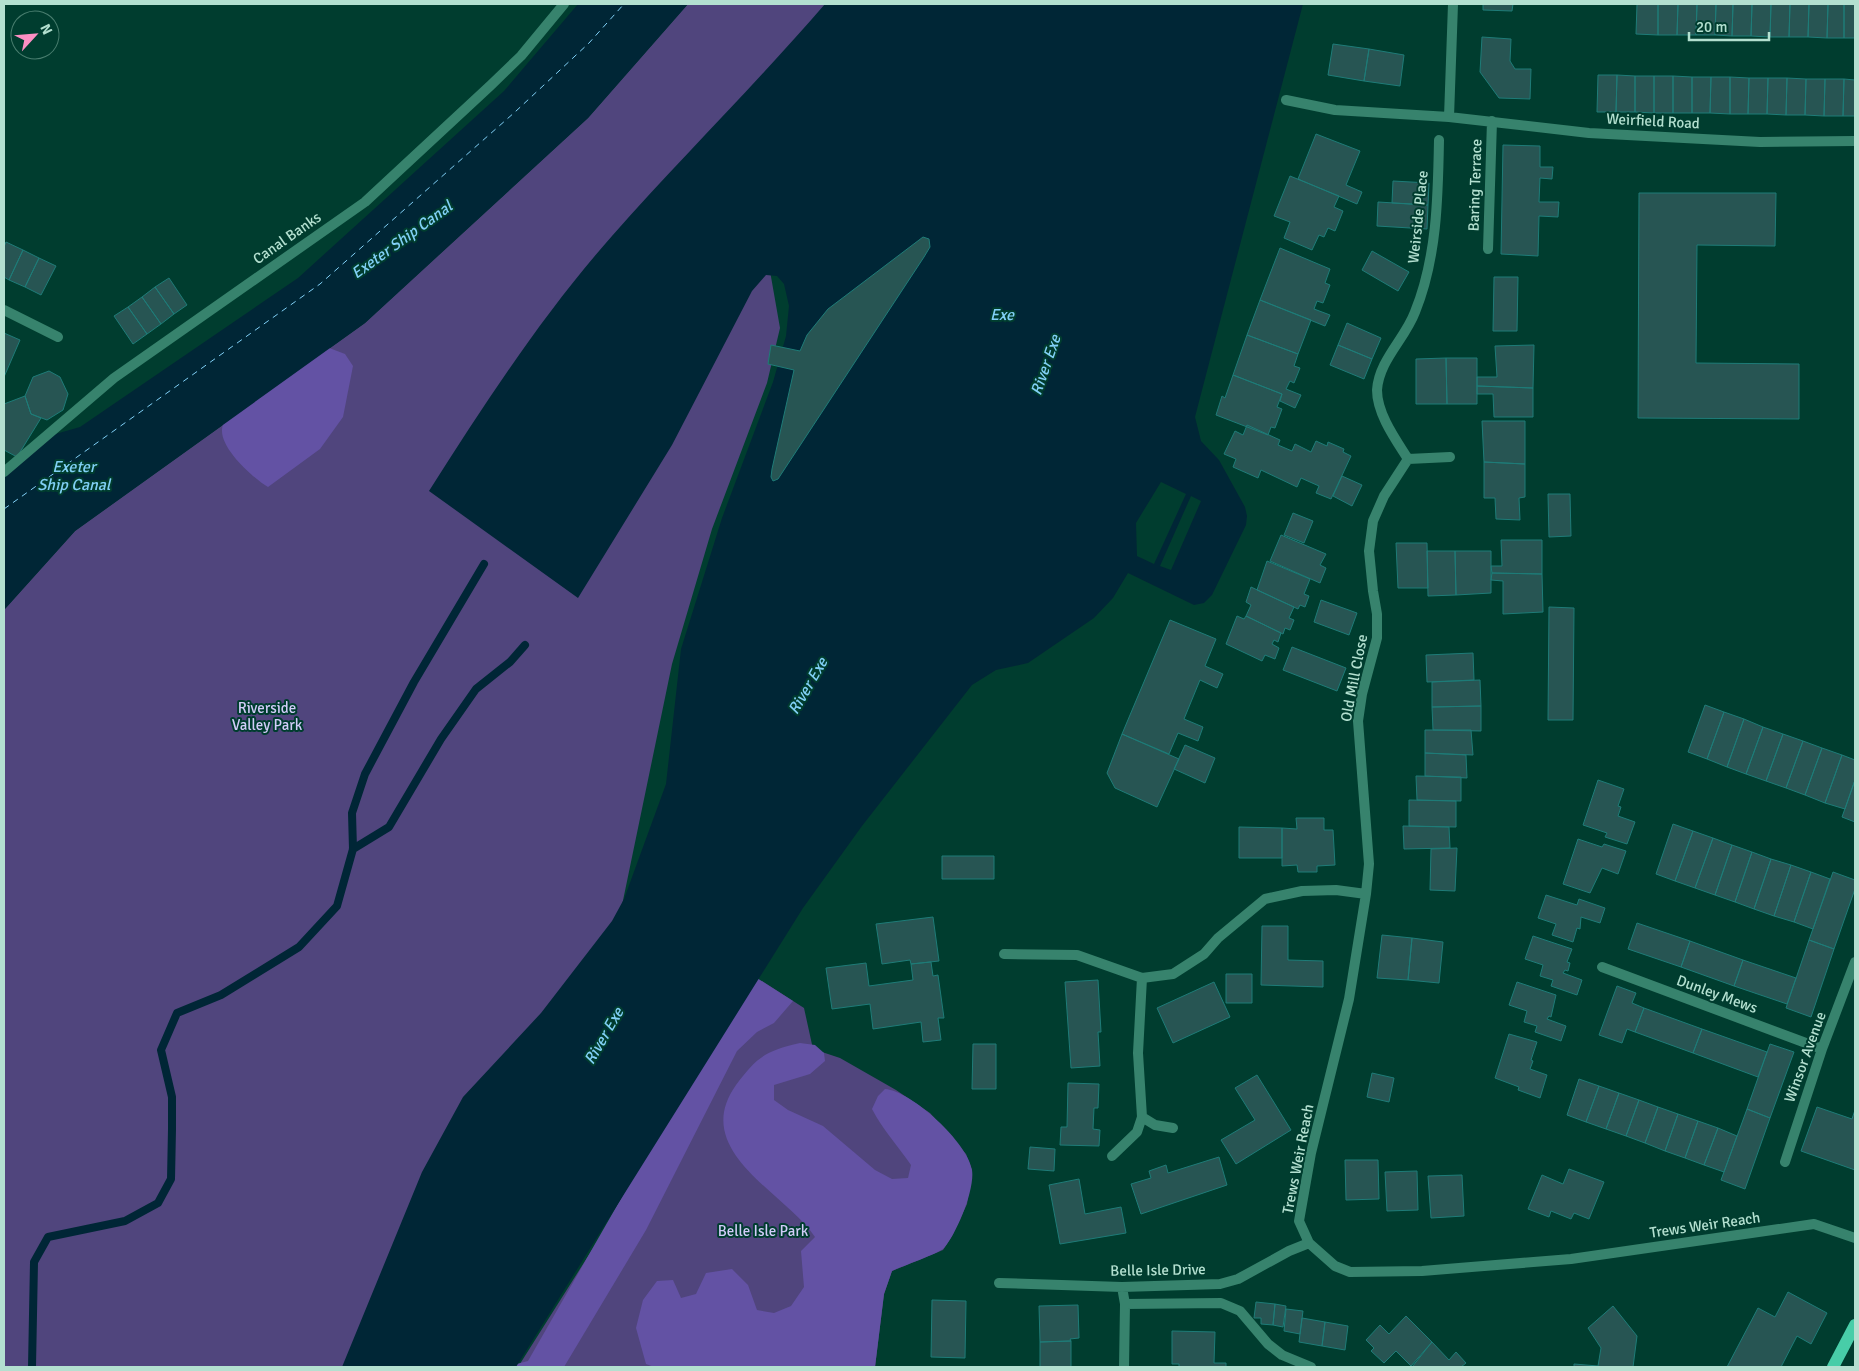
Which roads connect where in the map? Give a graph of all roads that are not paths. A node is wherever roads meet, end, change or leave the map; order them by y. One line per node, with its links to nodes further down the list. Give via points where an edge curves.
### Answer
1 (564, 4): 13 (street, Canal Banks, via 492,85 365,202 114,378)
2 (1453, 4): 4 (street)
3 (1286, 100): 4 (street, Weirfield Road, via 1335,110)
4 (1449, 117): 5 (street, Weirfield Road)
5 (1492, 122): 7 (street, Weirfield Road, via 1589,133 1732,140); 8 (street, Baring Terrace)
6 (1439, 140): 12 (street, Weirside Place, via 1438,197 1430,265 1415,313 1385,364 1377,392 1382,412)
7 (1855, 141)
8 (1488, 249)
9 (4, 310): 10 (street)
10 (58, 337)
11 (1450, 457): 12 (street)
12 (1408, 459): 14 (street, Old Mill Close, via 1384,496 1373,521 1370,551 1378,638 1358,721 1368,864)
13 (4, 472)
14 (1366, 894): 18 (street, via 1336,890 1302,891 1265,899 1218,938 1204,954 1173,974); 25 (street, Trews Weir Reach, via 1349,999 1301,1206 1300,1221)
15 (1004, 954): 18 (street, via 1077,954)
16 (1855, 962): 19 (street, Winsor Avenue)
17 (1602, 967): 19 (street, Dunley Mews)
18 (1142, 978): 20 (street, via 1138,1053)
19 (1822, 1049): 23 (street, Winsor Avenue)
20 (1142, 1117): 21 (street, via 1155,1125); 22 (street, via 1137,1132)
21 (1173, 1128)
22 (1112, 1156)
23 (1785, 1162)
24 (1855, 1238): 25 (street, Trews Weir Reach, via 1814,1224 1571,1259 1422,1271 1350,1272 1334,1266)
25 (1309, 1243): 27 (street, Belle Isle Drive, via 1238,1279 1220,1284)
26 (1000, 1283): 27 (street, Belle Isle Drive)
27 (1122, 1287): 28 (street)
28 (1125, 1304): 30 (street); 31 (street, via 1221,1303 1240,1311 1268,1344 1282,1355)
29 (1855, 1324): 32 (main road)
30 (1124, 1367)
31 (1311, 1367)
32 (1833, 1367)

